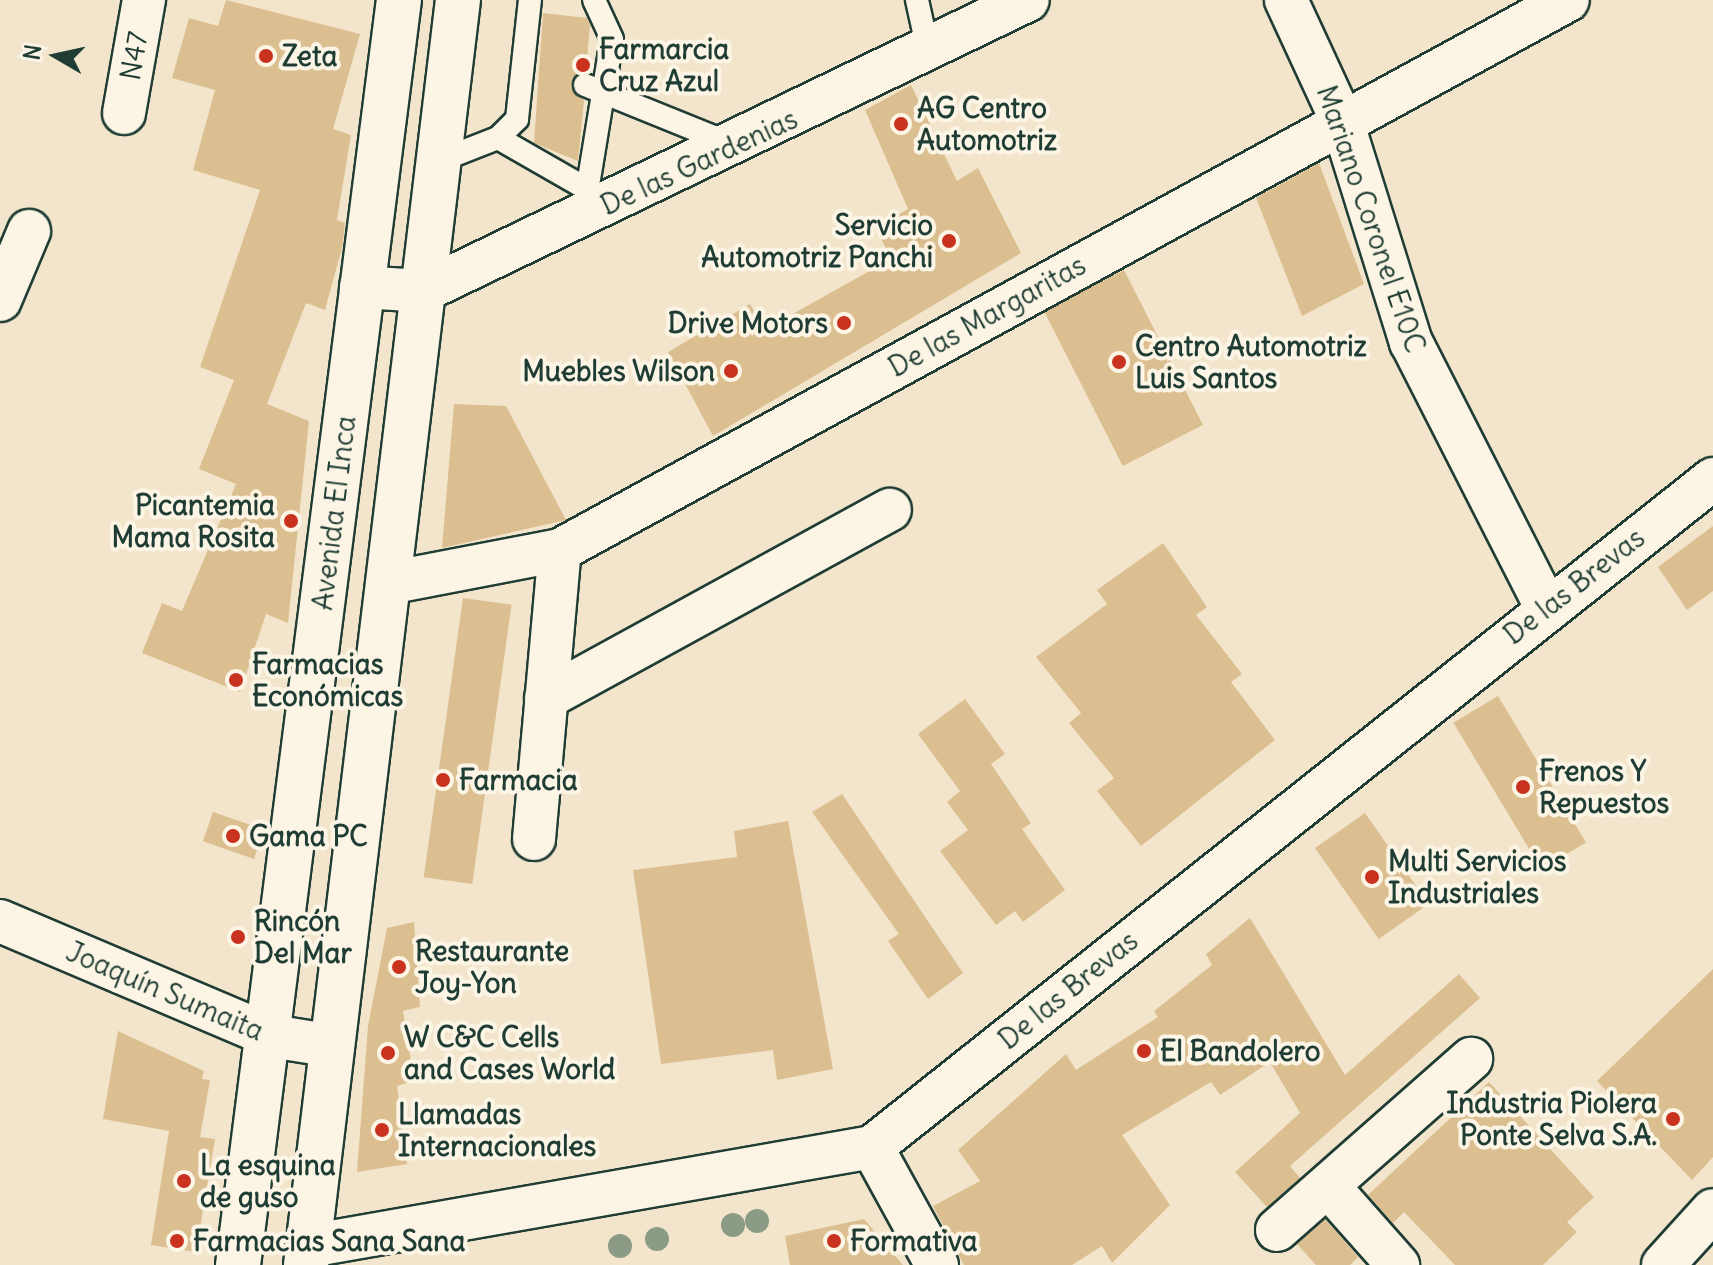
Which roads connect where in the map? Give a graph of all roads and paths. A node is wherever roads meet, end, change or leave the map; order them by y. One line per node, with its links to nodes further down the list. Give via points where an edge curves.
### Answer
1 (144, 0): 12 (street, N47)
2 (399, 0): 19 (main road, Avenida El Inca)
3 (458, 0): 16 (main road)
4 (530, 0): 14 (lane, via 531,63 517,119)
5 (594, 0): 11 (lane, via 612,39)
6 (917, 0): 10 (lane)
7 (1028, 0): 10 (street, De las Gardenias)
8 (1286, 0): 13 (street, Mariano Coronel E10C)
9 (1568, 0): 13 (street, De las Margaritas)
10 (928, 50): 15 (street, De las Gardenias)
11 (593, 88): 15 (lane); 17 (lane)
12 (124, 113)
13 (1342, 121): 24 (street, De las Margaritas); 26 (street, Mariano Coronel E10C, via 1411,342)
14 (498, 138): 16 (lane); 17 (lane)
15 (736, 146): 17 (street, De las Gardenias)
16 (439, 161): 20 (main road)
17 (585, 203): 20 (street, De las Gardenias)
18 (29, 231): 21 (street)
19 (361, 287): 20 (street, De las Gardenias); 30 (main road, Avenida El Inca)
20 (423, 291): 25 (main road)
21 (0, 300)
22 (1713, 479): 26 (street, De las Brevas)
23 (890, 510): 27 (street)
24 (560, 550): 25 (street, De las Margaritas); 27 (street)
25 (389, 583): 31 (main road)
26 (1546, 607): 33 (street, De las Brevas)
27 (546, 698): 28 (street)
28 (534, 839)
29 (0, 921): 30 (street, Joaquín Sumaita)
30 (271, 1036): 31 (street, Joaquín Sumaita); 38 (main road, Avenida El Inca)
31 (333, 1046): 37 (main road)
32 (1471, 1059): 34 (street)
33 (872, 1147): 37 (street, De las Brevas); 39 (street)
34 (1328, 1186): 36 (street); 40 (street)
35 (1713, 1210): 41 (street)
36 (1277, 1230)
37 (307, 1255)
38 (238, 1265)
39 (937, 1265)
40 (1398, 1265)
41 (1663, 1265)

